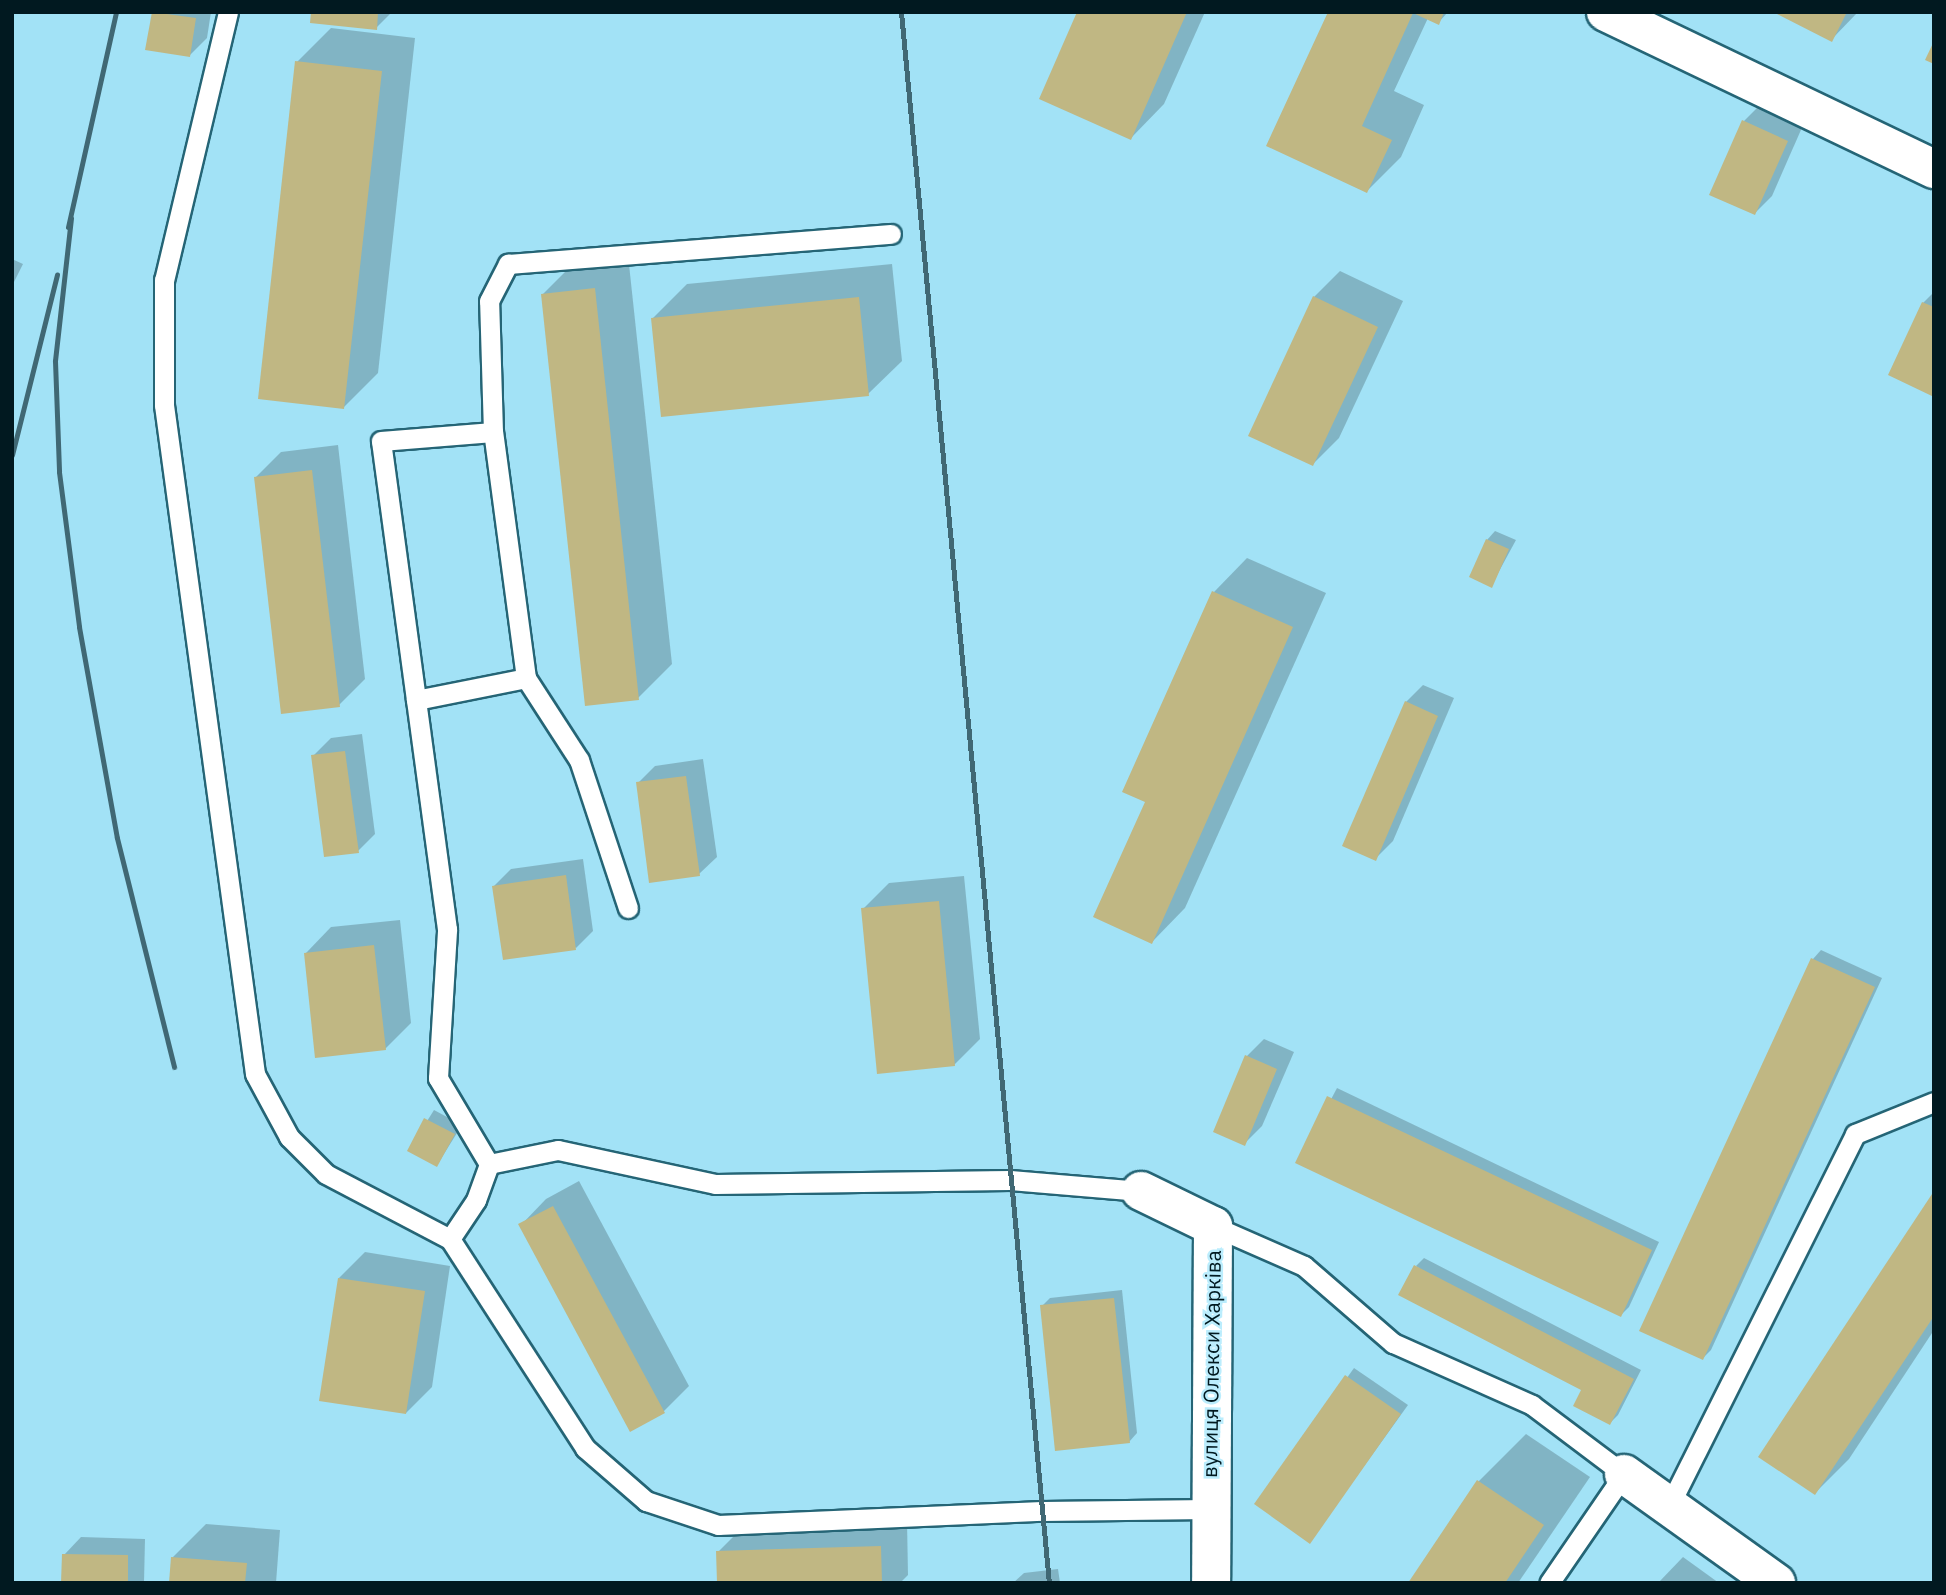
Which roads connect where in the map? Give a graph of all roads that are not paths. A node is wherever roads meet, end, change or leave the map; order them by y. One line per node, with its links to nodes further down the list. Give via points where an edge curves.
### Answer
1 (228, 12): 13 (lane, via 164,279 164,405 255,1073 289,1137 326,1174)
2 (1606, 12): 3 (street)
3 (1934, 169)
4 (891, 234): 5 (lane, via 508,264 489,301)
5 (493, 432): 6 (lane); 7 (lane, via 381,441)
6 (526, 678): 7 (lane); 8 (lane, via 579,760)
7 (416, 700): 10 (lane, via 447,929 438,1078)
8 (628, 908)
9 (1934, 1102): 15 (lane, via 1855,1134)
10 (489, 1164): 11 (lane, via 558,1150 715,1184 1010,1180); 13 (lane, via 476,1200)
11 (1140, 1191): 12 (street, вулиця Олекси Харківа)
12 (1213, 1226): 14 (lane, via 1304,1266 1392,1343 1532,1405); 16 (street, вулиця Олекси Харківа)
13 (450, 1239): 16 (lane, via 585,1448 646,1501 718,1525)
14 (1625, 1474): 15 (street); 18 (lane)
15 (1670, 1506): 19 (street)
16 (1209, 1509): 17 (street, вулиця Олекси Харківа)
17 (1211, 1583)
18 (1549, 1583)
19 (1776, 1583)

